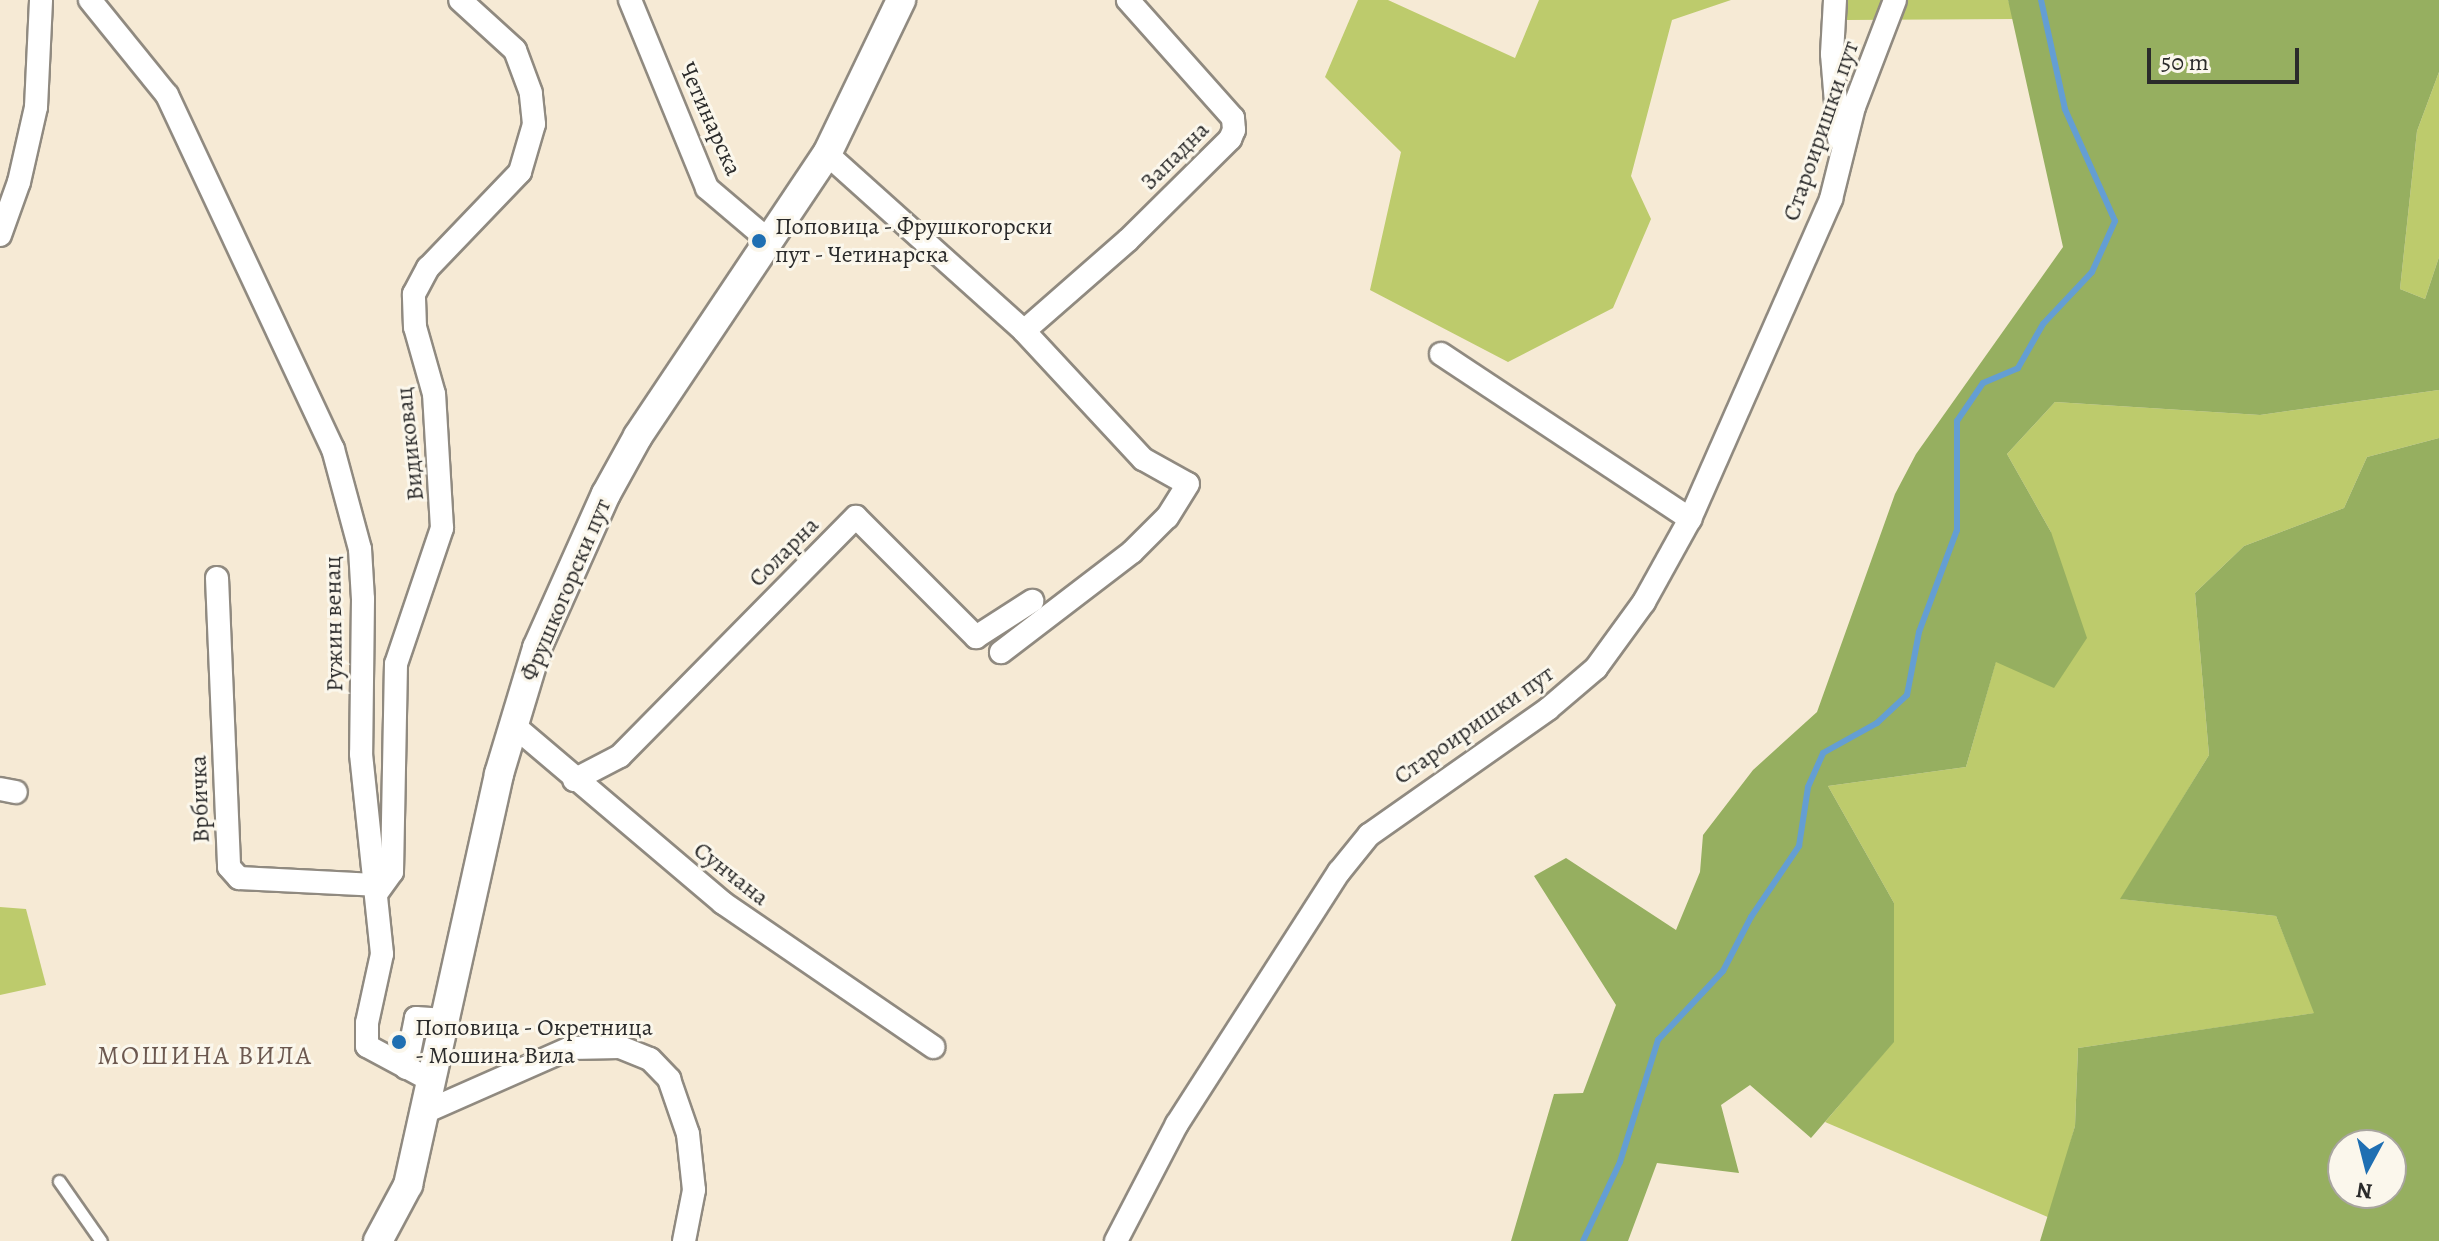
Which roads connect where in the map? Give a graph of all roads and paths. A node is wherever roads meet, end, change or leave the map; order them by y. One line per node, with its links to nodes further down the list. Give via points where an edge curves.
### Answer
1 (41, 0): 11 (street, via 36,107)
2 (90, 0): 21 (street, Ружин венац, via 167,95 333,449 360,549 361,754)
3 (460, 0): 21 (street, Видиковац, via 515,50 531,93 534,124 520,172 428,268 414,294 415,327 434,394 442,528 396,664 392,872)
4 (630, 0): 12 (street, Четинарска, via 707,188)
5 (901, 0): 9 (street, Фрушкогорски пут)
6 (1128, 0): 13 (street, Западна, via 1233,118 1234,130 1128,240)
7 (1835, 0): 10 (street, via 1832,54)
8 (1895, 0): 10 (street, Староиришки пут)
9 (827, 154): 12 (street, Фрушкогорски пут); 13 (street)
10 (1841, 156): 15 (street, Староиришки пут, via 1831,199)
11 (0, 235)
12 (768, 240): 19 (street, Фрушкогорски пут, via 638,436 606,494 537,648)
13 (1024, 331): 18 (street, via 1107,427 1143,459 1188,484 1167,517 1132,552)
14 (1441, 354): 15 (street)
15 (1690, 519): 31 (street, Староиришки пут, via 1644,602 1596,668 1523,727 1410,801 1369,835 1339,872 1177,1124)
16 (217, 578): 21 (street, Врбичка, via 229,867 239,878)
17 (1032, 601): 20 (street, Соларна, via 976,637 856,517 620,756)
18 (1001, 652)
19 (512, 724): 20 (street, Сунчана); 22 (street, Фрушкогорски пут)
20 (574, 780): 23 (street, Сунчана, via 723,903)
21 (376, 890): 24 (street, Ружин венац, via 382,954 367,1046)
22 (445, 1020): 24 (street, via 416,1018); 25 (street, Фрушкогорски пут)
23 (933, 1047)
24 (406, 1068): 25 (street, Ружин венац)
25 (432, 1081): 26 (street, Фрушкогорски пут)
26 (425, 1112): 29 (street, Фрушкогорски пут, via 399,1208); 30 (street, via 570,1048 620,1047 650,1059 669,1079 688,1134 694,1190)
27 (59, 1181): 28 (lane)
28 (101, 1241)
29 (378, 1241)
30 (684, 1241)
31 (1116, 1241)

